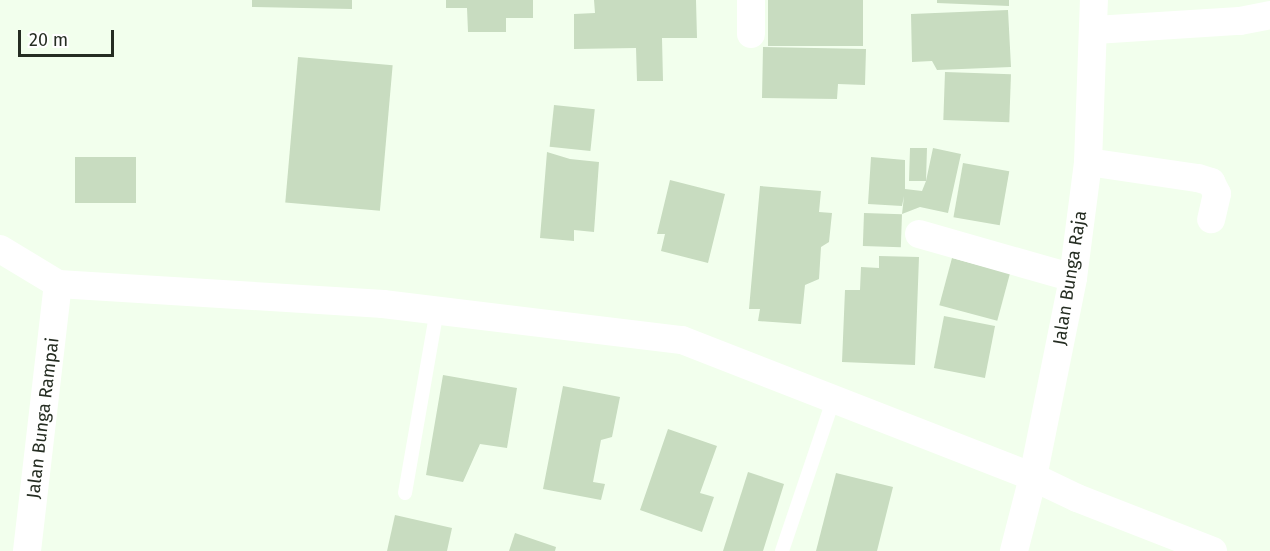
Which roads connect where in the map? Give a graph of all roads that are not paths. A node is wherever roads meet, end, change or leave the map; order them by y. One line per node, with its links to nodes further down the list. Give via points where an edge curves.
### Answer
1 (751, 0): 5 (street)
2 (1094, 0): 4 (street, Jalan Bunga Raja)
3 (1270, 15): 4 (street, via 1240,21)
4 (1095, 30): 6 (street, Jalan Bunga Raja)
5 (751, 34)
6 (1088, 162): 7 (street, via 1211,182 1217,194); 10 (street, Jalan Bunga Raja)
7 (1211, 219)
8 (919, 234): 10 (street)
9 (0, 249): 11 (street)
10 (1073, 278): 14 (street, Jalan Bunga Raja)
11 (58, 284): 12 (street); 16 (street, Jalan Bunga Rampai)
12 (437, 310): 13 (street, via 682,340); 15 (lane)
13 (833, 400): 14 (street); 17 (lane)
14 (1033, 477): 18 (street, Jalan Bunga Raja); 19 (street)
15 (405, 493)
16 (27, 551)
17 (782, 551)
18 (1014, 551)
19 (1213, 551)

